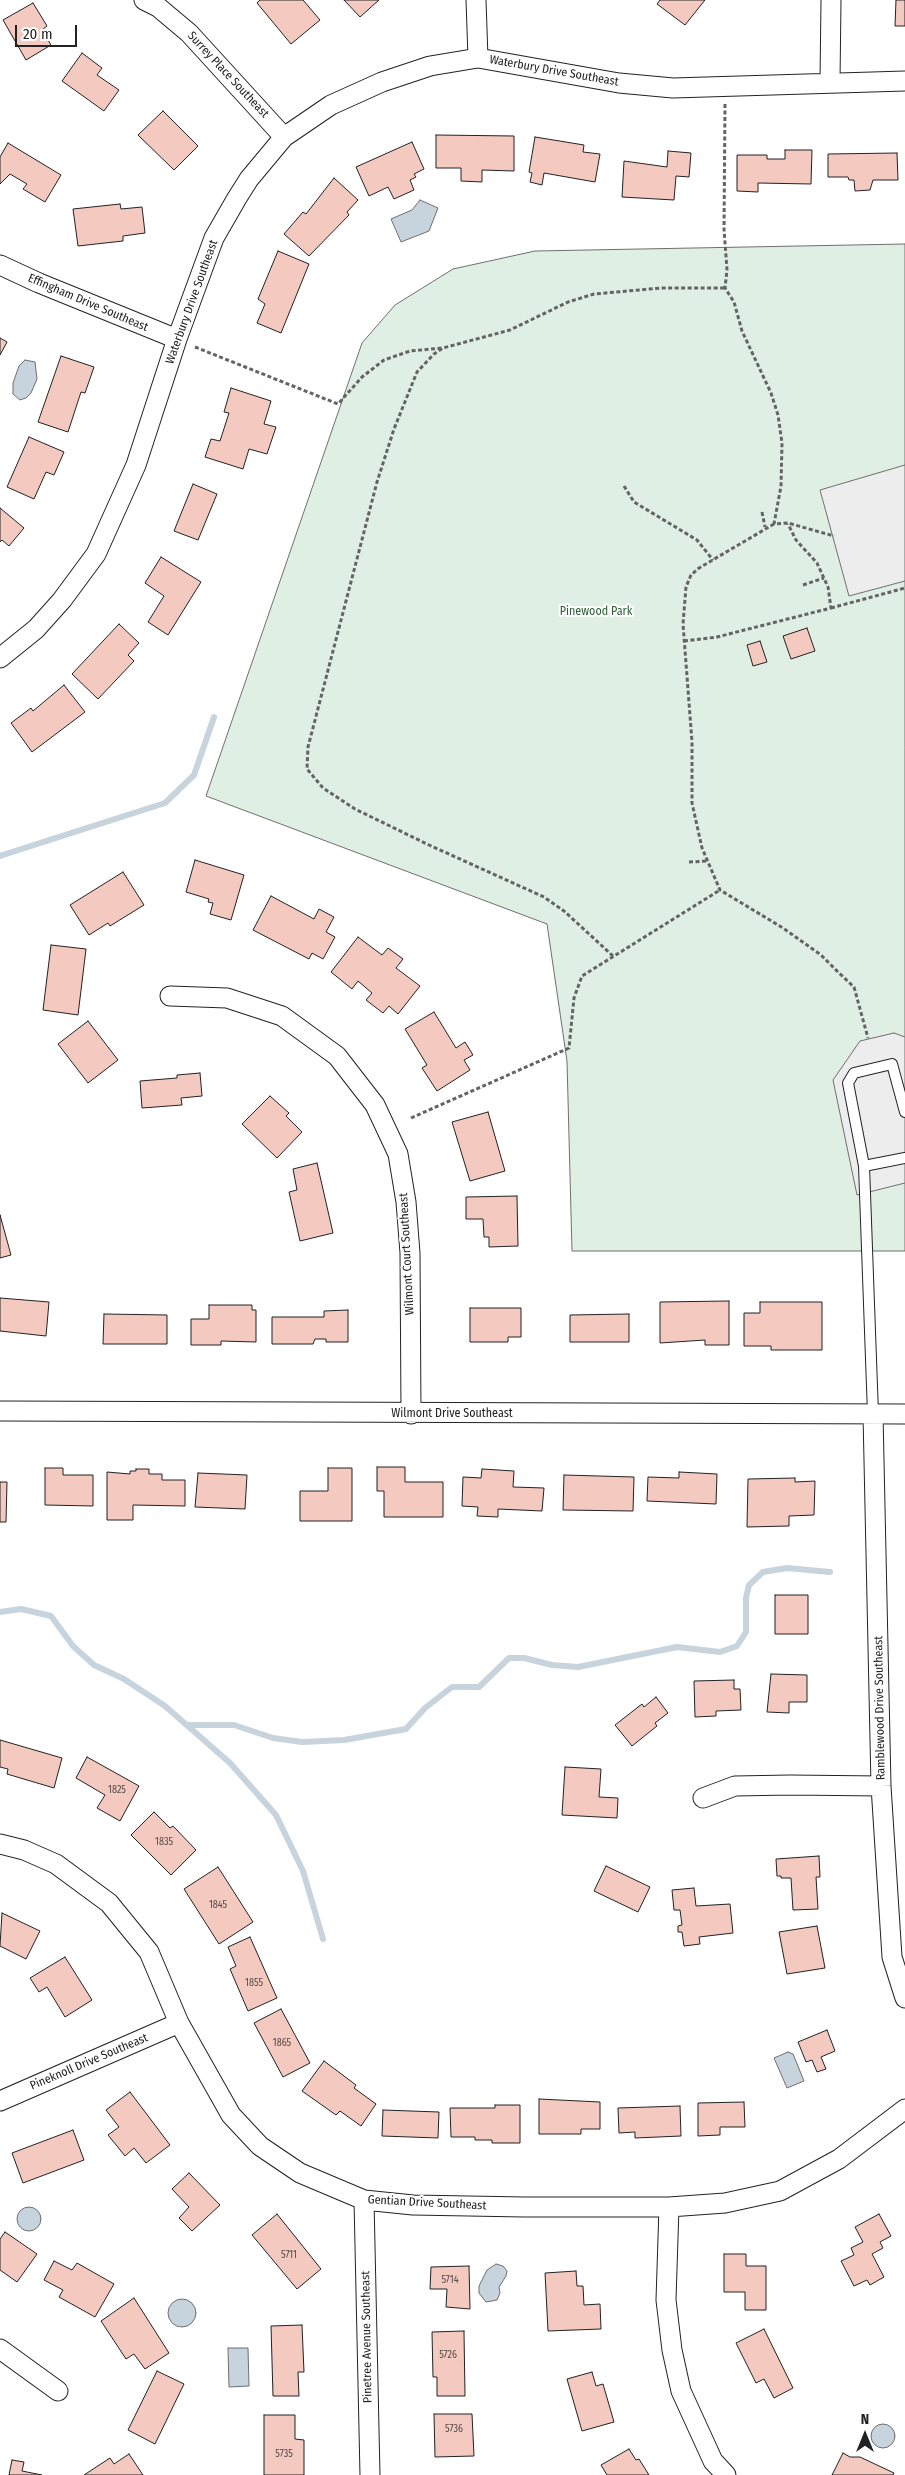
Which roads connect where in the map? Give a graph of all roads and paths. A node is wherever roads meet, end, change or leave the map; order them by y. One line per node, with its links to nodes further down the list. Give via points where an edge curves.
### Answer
1 (144, 0): 8 (street, Surrey Place Southeast, via 158,7 189,33)
2 (476, 0): 4 (street)
3 (831, 0): 5 (street)
4 (478, 58): 7 (street, Waterbury Drive Southeast, via 620,83 673,88); 8 (street, Waterbury Drive Southeast, via 430,66 382,82 331,105)
5 (830, 82): 6 (street, Waterbury Drive Southeast); 7 (street, Waterbury Drive Southeast)
6 (905, 82)
7 (725, 86): 10 (path)
8 (284, 137): 11 (street, Waterbury Drive Southeast, via 249,178 214,238)
9 (0, 265): 11 (street, Effingham Drive Southeast)
10 (725, 288): 12 (path, via 661,288 594,294 568,302 510,330); 16 (path, via 734,302 742,331 778,415 782,443 781,486)
11 (177, 339): 12 (path, via 338,404 362,377 384,360 410,351); 25 (street, Waterbury Drive Southeast, via 136,465 96,554 36,629)
12 (442, 348): 29 (path, via 417,372 377,482 312,724 307,769 323,788 355,808 544,896)
13 (624, 486): 19 (path, via 634,502 697,540)
14 (762, 512): 17 (path)
15 (788, 523): 16 (path); 18 (path); 20 (path, via 796,540 817,564)
16 (774, 524): 17 (path)
17 (765, 527): 19 (path)
18 (834, 536)
19 (713, 560): 24 (path, via 691,575 686,587)
20 (824, 578): 21 (path); 23 (path)
21 (803, 585)
22 (905, 588): 23 (path)
23 (831, 608): 24 (path, via 717,638)
24 (684, 641): 27 (path, via 692,742 692,803)
25 (0, 658)
26 (689, 862): 27 (path)
27 (708, 862): 28 (path)
28 (720, 890): 29 (path); 31 (path, via 806,944 854,987)
29 (613, 956): 33 (path, via 582,976 574,998 569,1048)
30 (170, 996): 37 (street, Wilmont Court Southeast, via 227,998 282,1016 337,1056 375,1105 398,1154 406,1202 410,1253)
31 (868, 1038)
32 (905, 1112): 35 (lane, via 892,1064 854,1072 848,1083)
33 (410, 1118)
34 (905, 1158): 35 (lane)
35 (864, 1166): 38 (lane)
36 (0, 1412): 37 (street, Wilmont Drive Southeast)
37 (410, 1414): 38 (street, Wilmont Drive Southeast)
38 (873, 1414): 39 (street, Wilmont Drive Southeast); 40 (street, Ramblewood Drive Southeast)
39 (905, 1414)
40 (881, 1786): 41 (street, via 735,1786); 43 (street, Ramblewood Drive Southeast, via 892,1957)
41 (703, 1798)
42 (0, 1844): 44 (street, Gentian Drive Southeast, via 56,1864 109,1903 148,1952)
43 (905, 1998)
44 (179, 2023): 45 (street, Pineknoll Drive Southeast); 47 (street, Gentian Drive Southeast, via 231,2116 260,2146 300,2173)
45 (0, 2101)
46 (905, 2109): 48 (street, Gentian Drive Southeast, via 839,2159 780,2191 725,2203)
47 (364, 2200): 48 (street, Gentian Drive Southeast, via 432,2205); 51 (street, Pinetree Avenue Southeast)
48 (669, 2207): 52 (street, via 666,2300 672,2350 680,2385 714,2462)
49 (0, 2349): 50 (street)
50 (58, 2391)
51 (370, 2475)
52 (726, 2475)

